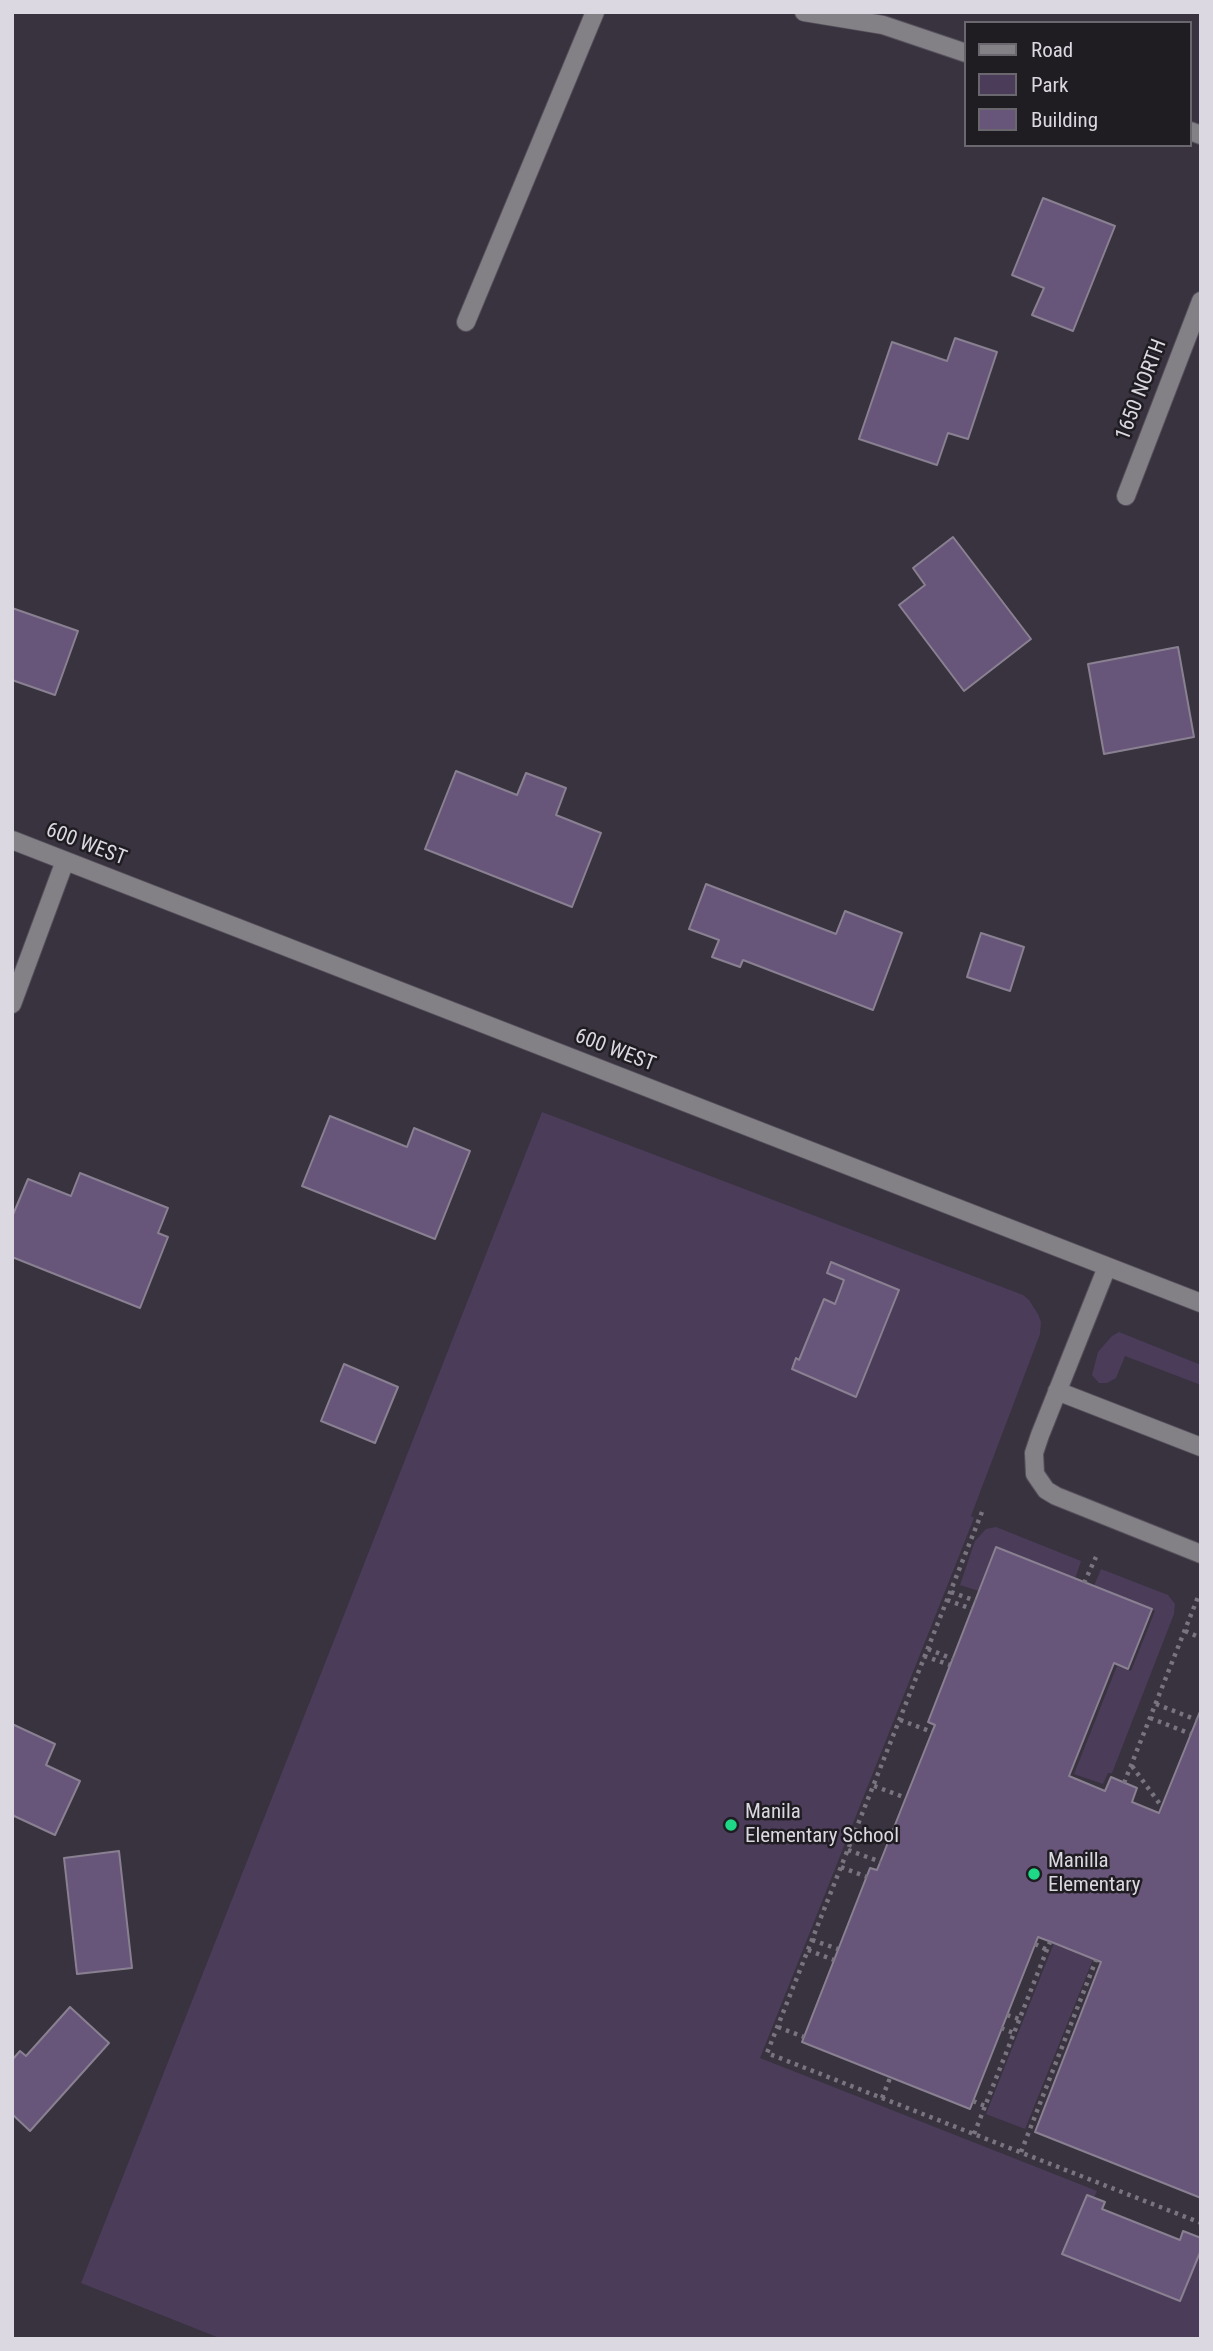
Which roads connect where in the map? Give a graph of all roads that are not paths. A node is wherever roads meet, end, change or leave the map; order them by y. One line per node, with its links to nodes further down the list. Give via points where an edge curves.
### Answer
1 (595, 12): 5 (street)
2 (804, 12): 3 (street, via 883,25)
3 (964, 53)
4 (1201, 300): 6 (street, 1650 NORTH)
5 (466, 322)
6 (1126, 496)
7 (12, 840): 8 (street, 600 WEST)
8 (65, 861): 9 (street); 10 (street, 600 WEST)
9 (12, 1004)
10 (1107, 1267): 11 (street, 600 WEST); 12 (street)
11 (1201, 1303)
12 (1057, 1391): 13 (street); 14 (street, via 1034,1453 1040,1483 1056,1496)
13 (1201, 1447)
14 (1201, 1554)

